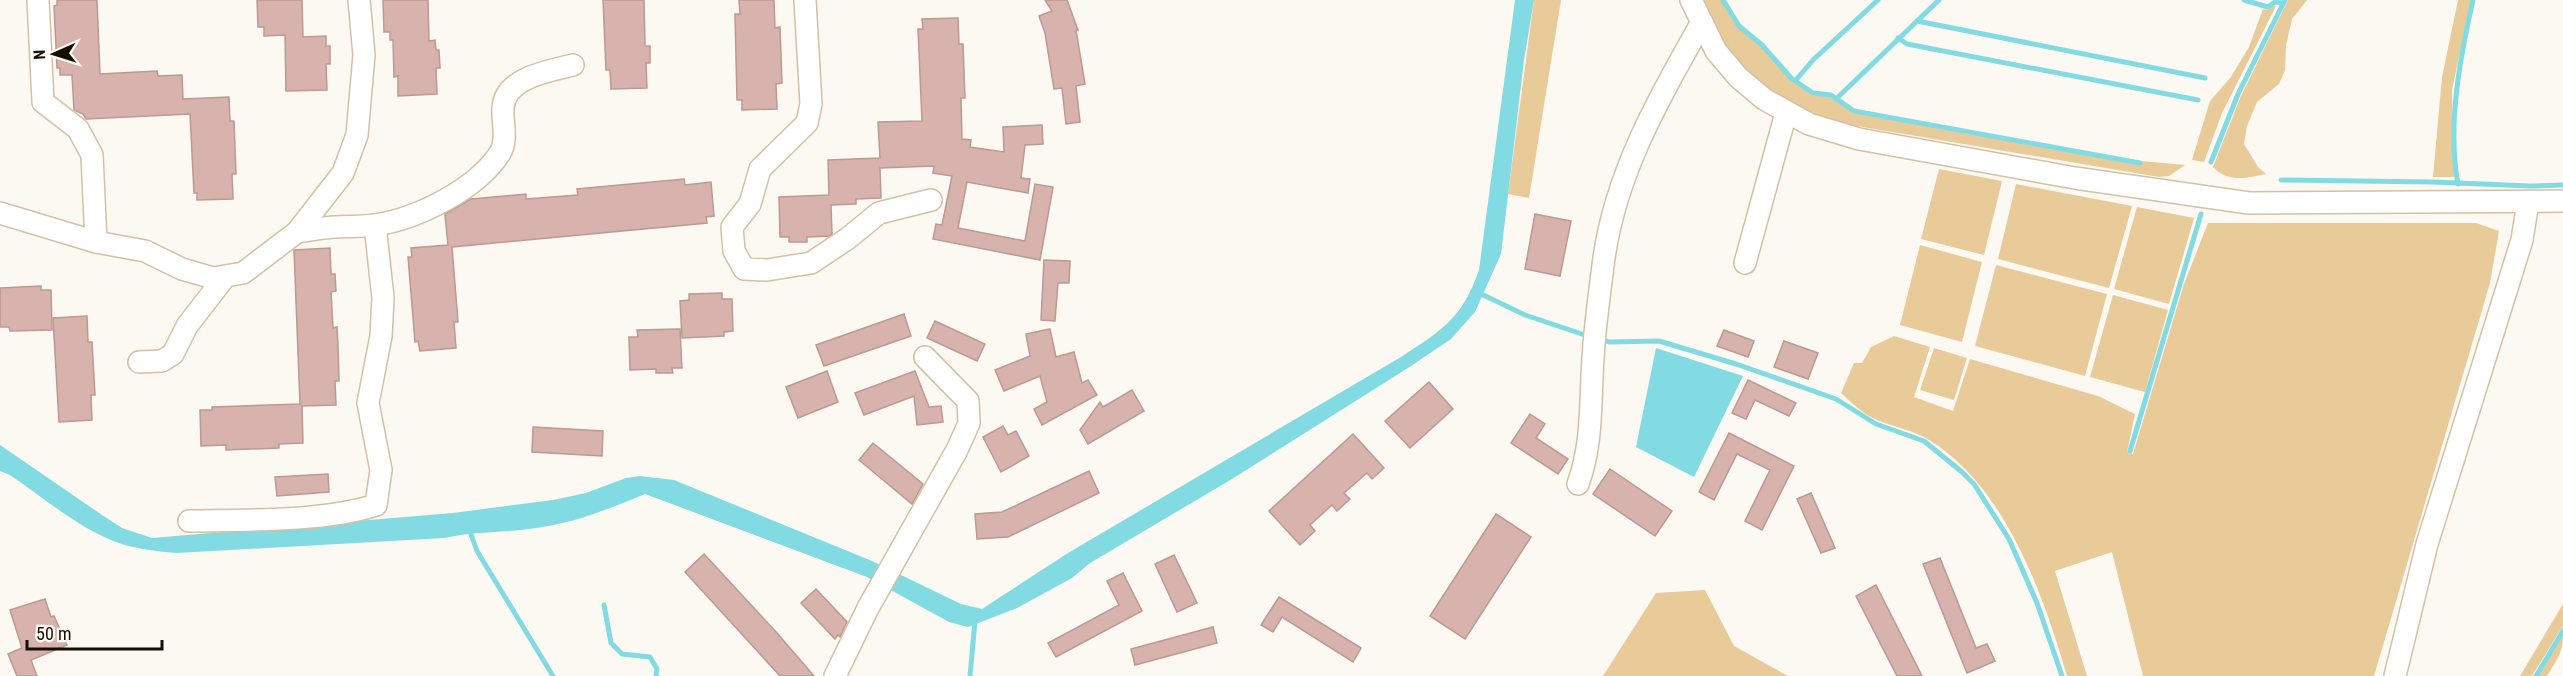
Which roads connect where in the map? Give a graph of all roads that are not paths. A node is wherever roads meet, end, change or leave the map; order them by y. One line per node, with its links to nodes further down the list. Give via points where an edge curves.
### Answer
1 (38, 0): 14 (street, via 43,102 78,129 92,155)
2 (359, 0): 13 (street, via 364,55 357,135 343,173)
3 (806, 0): 8 (street, via 811,105 807,123 760,169 750,204 732,227 734,251 744,269 767,270 811,263 879,213)
4 (1691, 0): 5 (street)
5 (1702, 22): 7 (street, via 1716,51 1738,76); 19 (street, via 1635,147 1614,214 1604,255 1594,345 1590,433)
6 (573, 65): 12 (street, via 520,82 507,94 501,152 473,182 417,215)
7 (1786, 113): 10 (street, via 1859,139 2074,178 2249,203); 15 (street)
8 (931, 200)
9 (2563, 201): 10 (street)
10 (2528, 202): 22 (street, via 2522,240 2427,544)
11 (0, 213): 14 (street)
12 (375, 225): 13 (street); 20 (street, via 383,298 381,336 368,403 381,470 376,505 355,512)
13 (297, 232): 16 (street, via 243,273)
14 (96, 242): 16 (street, via 145,251 182,269)
15 (1745, 263)
16 (224, 278): 18 (street, via 187,326 173,354 162,361)
17 (925, 357): 21 (street, via 968,401 969,423)
18 (139, 362)
19 (1578, 484)
20 (189, 521)
21 (835, 676)
22 (2395, 676)

